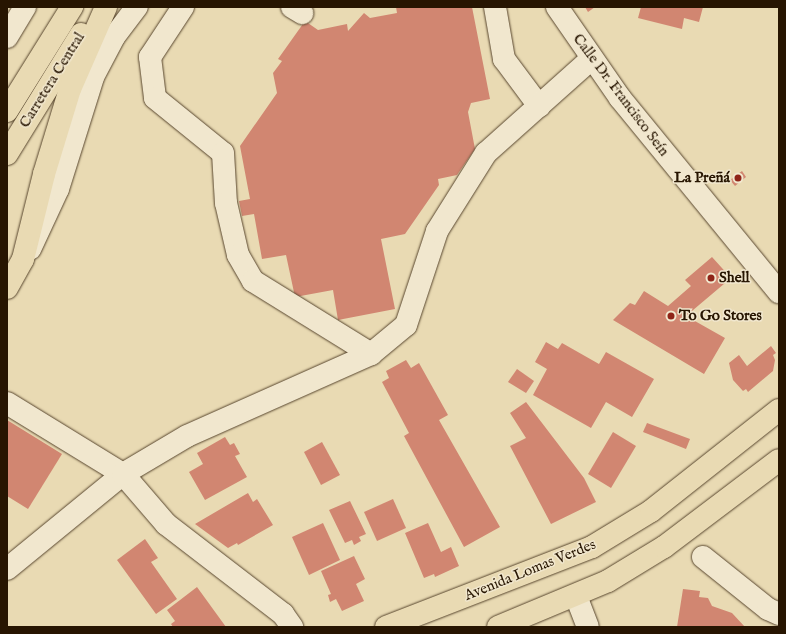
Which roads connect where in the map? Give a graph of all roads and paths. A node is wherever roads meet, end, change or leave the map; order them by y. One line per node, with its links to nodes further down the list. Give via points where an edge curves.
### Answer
1 (25, 7): 9 (street)
2 (72, 7): 12 (main road, Carretera Central)
3 (97, 7): 13 (main road, Carretera Central)
4 (106, 7): 14 (main road, via 70,88 44,174)
5 (136, 7): 14 (street, via 114,37 93,77 58,189 34,244)
6 (183, 7): 17 (street, via 150,57 155,98 223,153 226,203 238,255 253,281)
7 (495, 7): 11 (street, via 504,59)
8 (557, 7): 10 (street, Calle Dr. Francisco Seín)
9 (7, 37)
10 (591, 59): 11 (street); 16 (street, Calle Dr. Francisco Seín)
11 (539, 106): 17 (street, via 486,153 437,231 406,325)
12 (7, 111)
13 (7, 154)
14 (24, 259): 15 (main road)
15 (7, 288)
16 (779, 292)
17 (371, 354): 21 (street, via 187,436)
18 (7, 403): 21 (street)
19 (779, 410): 27 (main road, Avenida Lomas Verdes, via 651,511 592,547)
20 (779, 460): 24 (main road, via 664,547 608,581)
21 (123, 474): 23 (street); 26 (street, via 166,524 283,614)
22 (703, 557): 25 (street, via 768,609)
23 (7, 569)
24 (576, 596): 28 (main road); 29 (street)
25 (779, 614)
26 (292, 627)
27 (386, 627)
28 (498, 627)
29 (588, 627)

